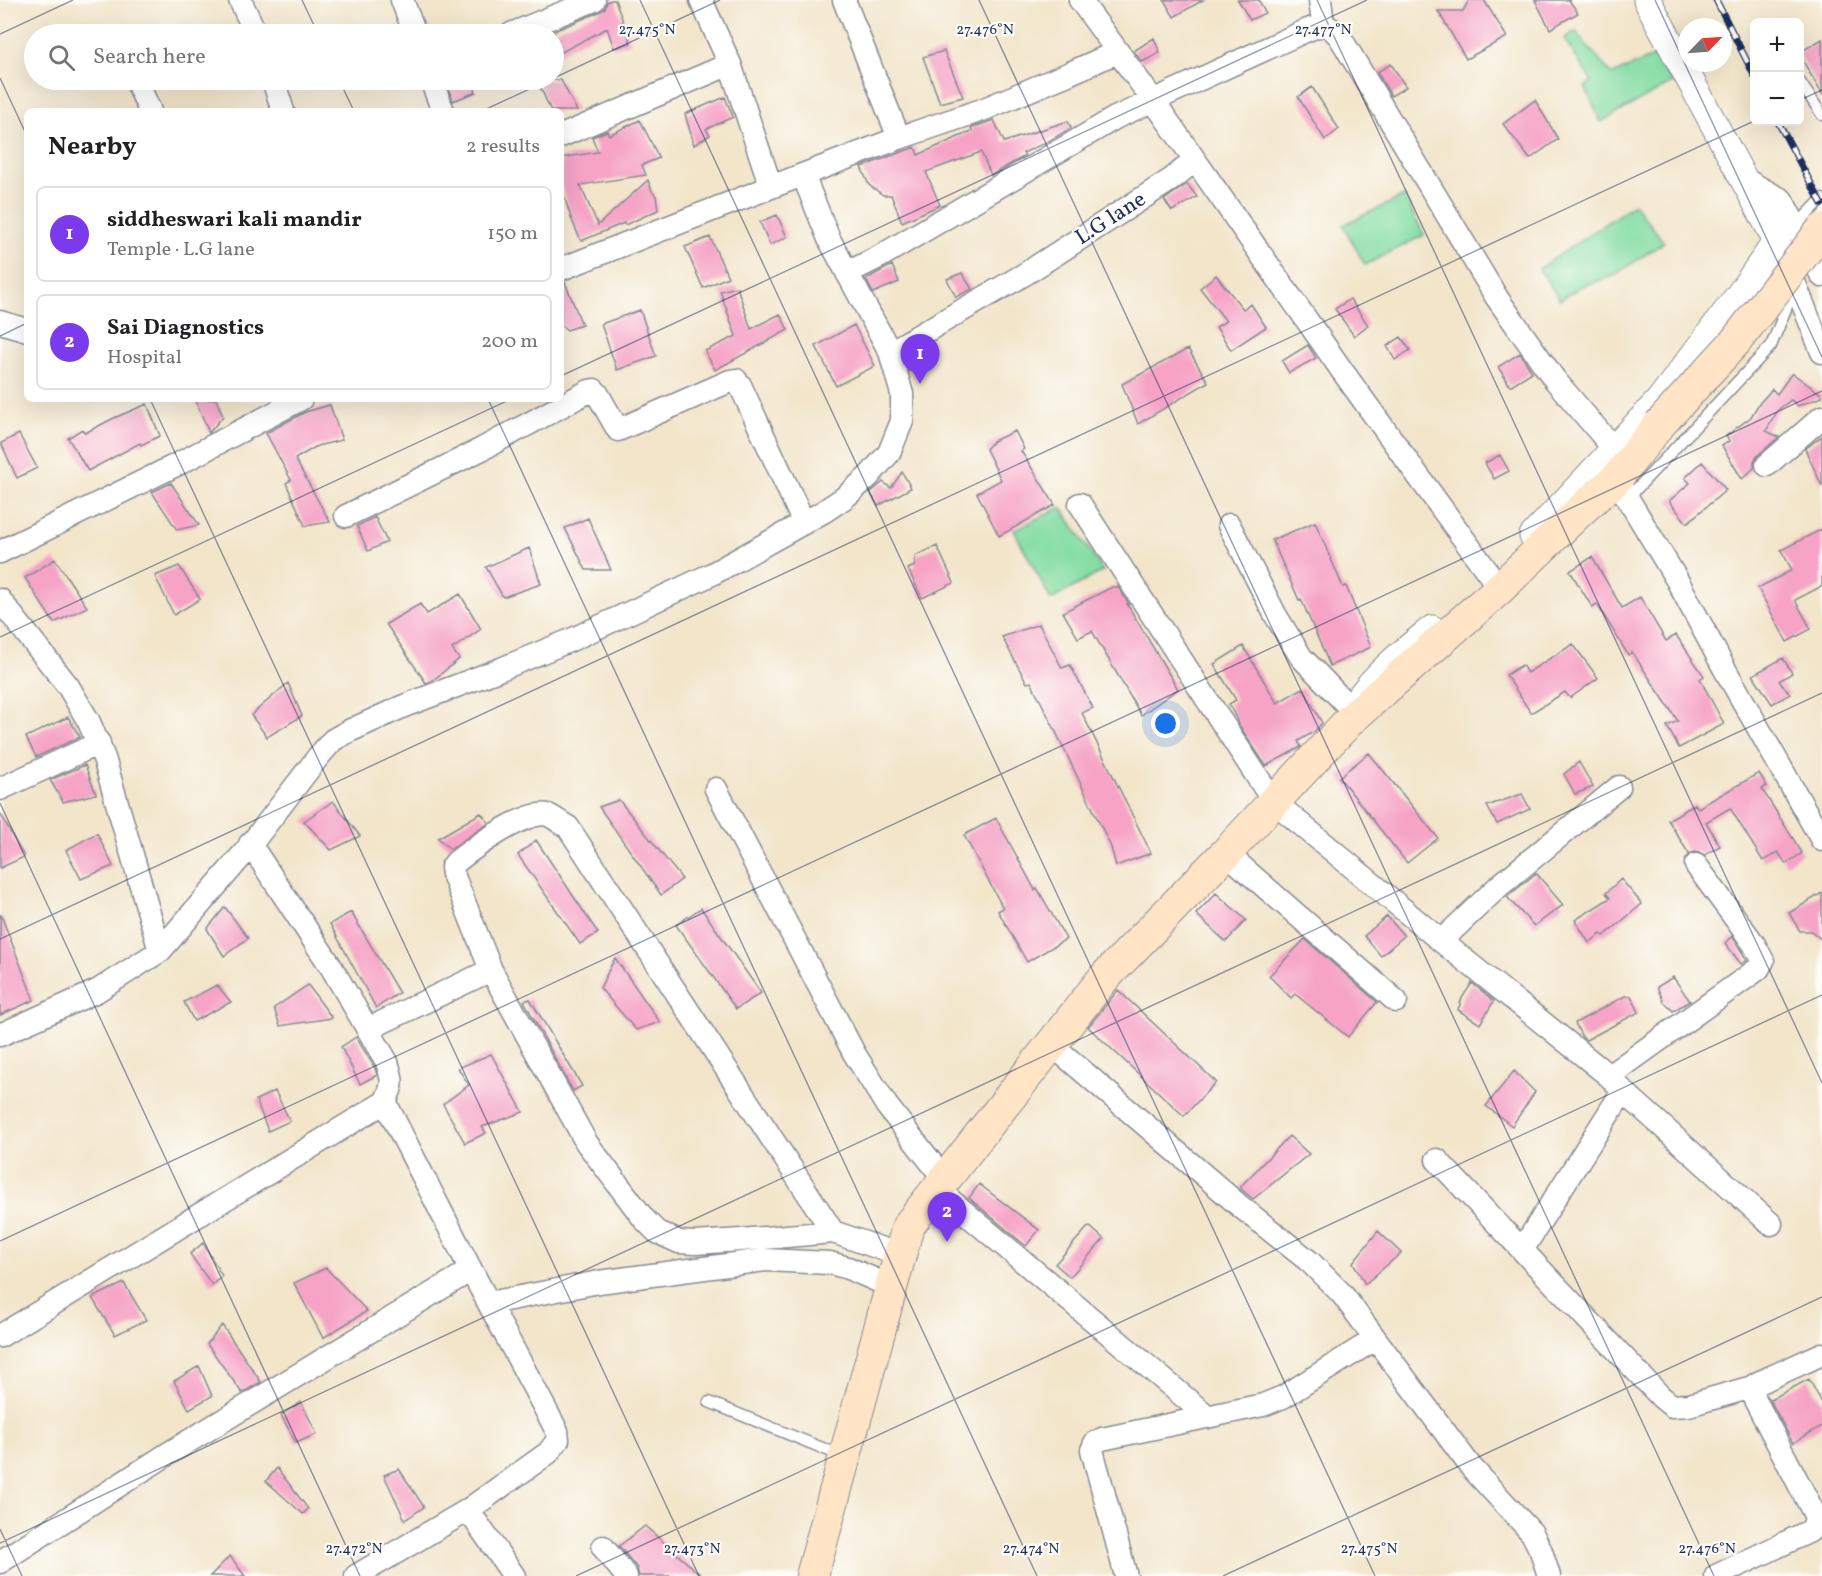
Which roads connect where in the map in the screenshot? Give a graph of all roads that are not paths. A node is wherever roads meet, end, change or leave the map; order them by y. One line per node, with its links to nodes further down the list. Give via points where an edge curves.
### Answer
1 (240, 0): 10 (street)
2 (402, 0): 11 (street)
3 (594, 0): 9 (street)
4 (701, 0): 15 (street)
5 (844, 0): 26 (street)
6 (1080, 0): 14 (street)
7 (1320, 0): 13 (street)
8 (1647, 0): 31 (street, via 1742,178)
9 (550, 8): 12 (street)
10 (251, 24)
11 (411, 24)
12 (526, 24)
13 (1323, 24): 20 (street); 42 (street, via 1340,37 1497,298)
14 (1117, 52): 20 (street); 26 (street, via 982,110)
15 (730, 64): 25 (street); 29 (street)
16 (1804, 88): 24 (lane)
17 (141, 90): 21 (street)
18 (277, 90): 22 (street)
19 (434, 90): 23 (street)
20 (1153, 100): 27 (street); 33 (street)
21 (149, 108)
22 (283, 108)
23 (442, 108)
24 (1822, 115)
25 (564, 135)
26 (899, 138): 28 (street)
27 (1194, 161): 37 (street, L.G lane, via 1025,274); 48 (street)
28 (803, 175): 29 (street); 33 (street)
29 (771, 187): 32 (street)
30 (1822, 199): 31 (lane)
31 (1799, 233): 34 (street); 42 (main road, bridge, via 1735,342 1659,425); 42 (street, via 1737,298 1659,401)
32 (564, 268)
33 (847, 273): 37 (street)
34 (1811, 273): 38 (street); 42 (lane, via 1771,346)
35 (0, 322): 36 (street)
36 (24, 329)
37 (890, 352): 45 (street, via 902,394 902,421 889,453 844,498)
38 (1822, 352)
39 (295, 402): 47 (street)
40 (1822, 417): 41 (street)
41 (1767, 465)
42 (1619, 476): 48 (main road); 56 (street)
43 (1080, 504): 55 (street)
44 (346, 516): 45 (street, via 589,391 597,393 618,430 736,380)
45 (804, 523): 57 (street, via 712,574 602,626 404,706 333,740)
46 (1229, 525): 50 (street, via 1301,657)
47 (0, 552)
48 (1495, 584): 50 (main road)
49 (0, 600): 51 (street, via 68,686)
50 (1351, 714): 55 (main road)
51 (99, 743): 53 (street); 61 (street)
52 (1619, 787): 60 (street, via 1499,886)
53 (0, 789)
54 (716, 789): 70 (street, via 854,1053)
55 (1273, 801): 58 (main road); 60 (street)
56 (1822, 840)
57 (250, 844): 61 (street); 64 (street)
58 (1226, 854): 63 (street); 66 (main road, via 1103,979)
59 (1696, 865): 67 (street, via 1763,961)
60 (1441, 941): 67 (street)
61 (160, 951): 65 (street, via 97,991)
62 (491, 970): 64 (street); 72 (street, via 586,1142 657,1232 679,1242 695,1242); 72 (street, via 452,867 517,821 546,815 568,827)
63 (1396, 1001)
64 (368, 1029): 68 (street, via 392,1076 392,1088)
65 (0, 1035)
66 (1051, 1044): 70 (main road); 79 (street, via 1310,1262 1342,1294)
67 (1616, 1084): 71 (street); 73 (street)
68 (385, 1102): 75 (street); 78 (street)
69 (1437, 1160): 73 (street)
70 (941, 1184): 74 (main road, via 908,1226); 83 (street)
71 (1771, 1224)
72 (833, 1232): 74 (street)
73 (1522, 1250): 81 (street, via 1660,1398 1672,1406)
74 (900, 1255): 76 (main road)
75 (471, 1270): 77 (street); 87 (street, via 166,1455)
76 (892, 1287): 77 (street, via 830,1263 765,1260 599,1282); 84 (main road)
77 (489, 1303): 85 (street, via 557,1431 558,1440 548,1453)
78 (0, 1336)
79 (1375, 1339): 83 (street, via 1283,1397); 93 (street, via 1472,1467 1532,1533)
80 (1822, 1354): 81 (street)
81 (1752, 1388): 94 (street, via 1816,1522 1810,1531)
82 (709, 1402): 84 (lane)
83 (1208, 1417): 92 (street, via 1095,1443 1092,1450)
84 (845, 1457): 91 (main road)
85 (468, 1510): 88 (street); 89 (street)
86 (603, 1547): 90 (street)
87 (0, 1562)
88 (357, 1576)
89 (514, 1576)
90 (626, 1576)
91 (812, 1576)
92 (1126, 1576)
93 (1549, 1576)
94 (1716, 1576)

